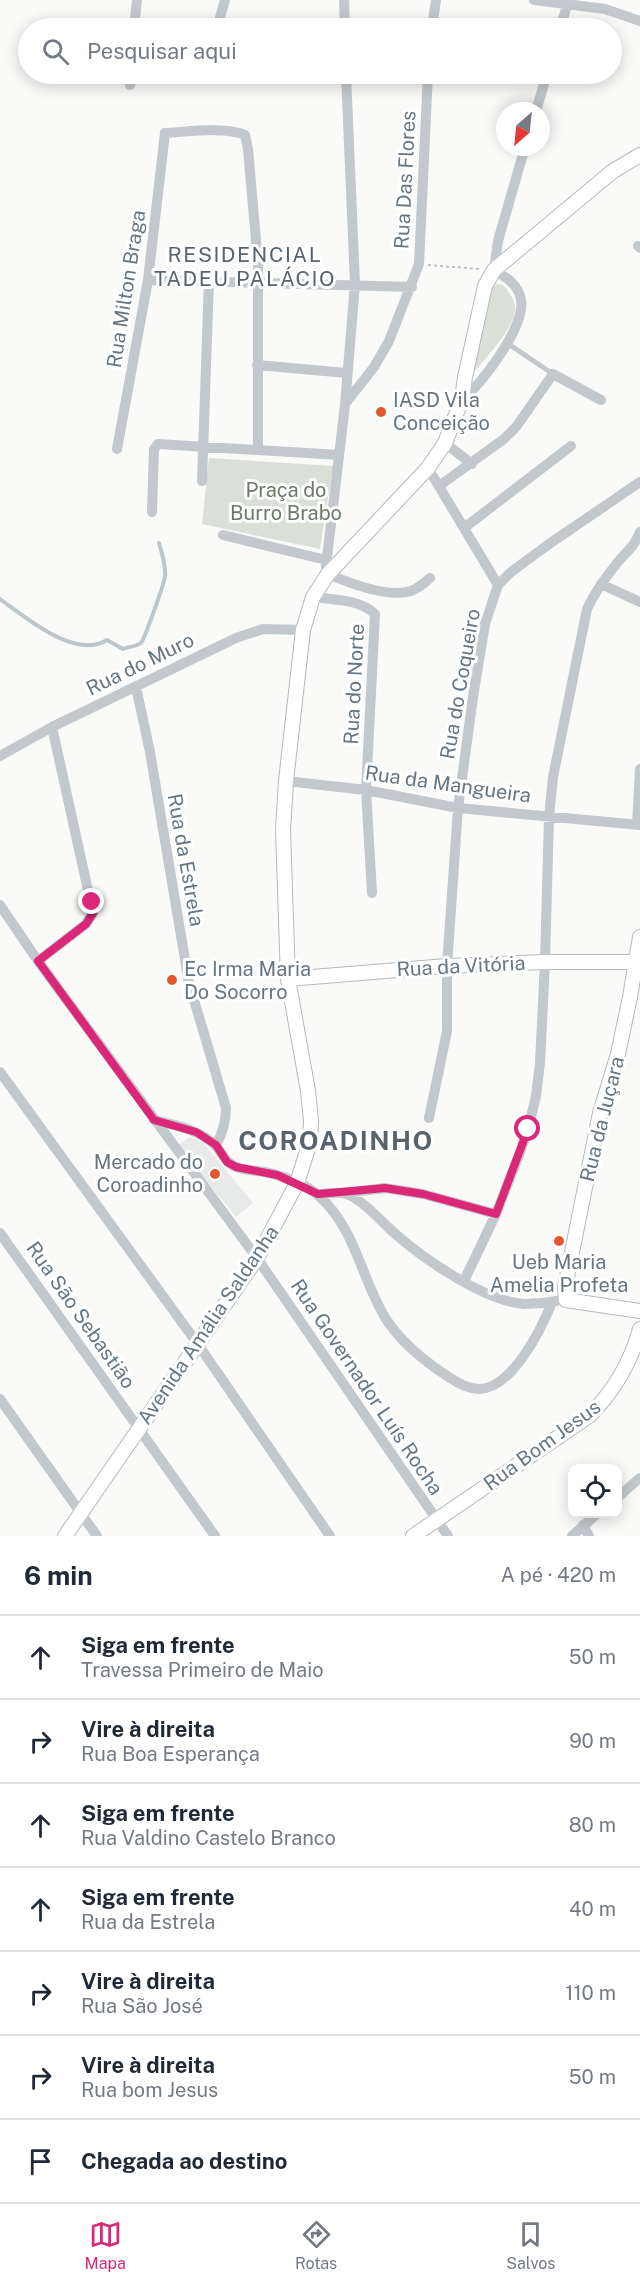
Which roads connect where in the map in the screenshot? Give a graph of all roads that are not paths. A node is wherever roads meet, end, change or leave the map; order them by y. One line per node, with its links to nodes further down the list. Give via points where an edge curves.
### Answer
1 (137, 0): 7 (street)
2 (225, 0): 8 (street)
3 (344, 0): 9 (street)
4 (436, 0): 10 (street)
5 (534, 0): 6 (street)
6 (573, 4): 11 (street); 12 (street, via 617,12)
7 (135, 18)
8 (220, 18)
9 (345, 18)
10 (433, 18)
11 (565, 18)
12 (640, 21)
13 (346, 84): 23 (street)
14 (428, 84): 24 (street, Rua Das Flores, via 419,264)
15 (544, 84): 16 (street)
16 (539, 102)
17 (640, 155): 19 (main road, via 613,171)
18 (522, 156): 19 (street, Avenida Amália Saldanha, via 498,241)
19 (494, 270): 25 (street, Avenida Amália Saldanha, via 514,284 521,299 520,320); 29 (main road, Avenida Amália Saldanha, via 482,295)
20 (148, 280): 21 (street); 22 (street, Rua Milton Braga, via 165,133 226,131 245,135); 35 (street, Rua Milton Braga)
21 (208, 280): 22 (street); 34 (street)
22 (258, 282): 23 (street); 26 (street)
23 (355, 284): 24 (street); 27 (street)
24 (412, 287): 31 (street, Rua Das Flores, via 389,341)
25 (506, 343): 28 (lane); 29 (street, Avenida Amália Saldanha, via 477,385)
26 (257, 365): 27 (street); 36 (street)
27 (347, 373): 31 (street)
28 (553, 374): 30 (street); 38 (street, via 516,427)
29 (462, 399): 32 (main road, Avenida Amália Saldanha)
30 (601, 400)
31 (345, 405): 37 (street)
32 (446, 443): 38 (street); 39 (main road, Avenida Amália Saldanha)
33 (571, 446): 44 (street)
34 (203, 447): 36 (street); 40 (street); 43 (street, via 165,443 155,446)
35 (117, 449)
36 (258, 450): 37 (street)
37 (339, 454): 47 (street)
38 (472, 464): 42 (street)
39 (428, 468): 42 (street); 48 (main road, Avenida Amália Saldanha)
40 (202, 481)
41 (640, 482): 51 (street, Rua do Coqueiro, via 549,544)
42 (439, 486): 44 (street)
43 (152, 512)
44 (464, 528): 51 (street)
45 (640, 532): 50 (street, via 632,549)
46 (223, 535): 47 (street)
47 (326, 560): 48 (street)
48 (328, 574): 49 (street, via 368,588 404,592); 52 (main road, Avenida Amália Saldanha)
49 (430, 578)
50 (601, 584): 53 (street); 62 (street, via 587,609 578,646)
51 (498, 585): 61 (street, Rua do Coqueiro, via 485,624)
52 (313, 597): 54 (main road, Avenida Amália Saldanha); 60 (street, Rua do Norte, via 355,603 375,614)
53 (640, 602)
54 (303, 630): 55 (street, Rua do Muro, via 263,629 236,638); 59 (main road, Avenida Amália Saldanha)
55 (136, 687): 56 (street, Rua do Muro); 76 (street, Rua da Estrela, via 189,982 226,1108 223,1133)
56 (52, 727): 57 (street, Rua do Muro); 67 (street, via 93,913 86,924)
57 (0, 756)
58 (640, 769): 63 (street)
59 (286, 781): 60 (street, Rua da Mangueira); 71 (main road, Avenida Amália Saldanha)
60 (366, 790): 61 (street, Rua da Mangueira); 64 (street, Rua do Norte)
61 (458, 808): 62 (street, Rua da Mangueira); 70 (street, Rua do Coqueiro)
62 (549, 817): 63 (street, Rua da Mangueira); 68 (street)
63 (639, 825)
64 (372, 893)
65 (0, 905): 67 (street, Rua Governador Luís Rocha)
66 (640, 937): 69 (main road, Rua da Juçara)
67 (38, 961): 75 (street, Rua Governador Luís Rocha)
68 (545, 962): 69 (main road, Rua da Vitória); 70 (main road, Rua da Vitória); 80 (street, via 536,1096 528,1129)
69 (635, 962): 72 (main road, Rua da Juçara)
70 (447, 966): 71 (main road, Rua da Vitória); 74 (street, Rua do Coqueiro, via 447,1031)
71 (288, 979): 77 (main road, Avenida Amália Saldanha, via 311,1120 310,1142)
72 (635, 997): 84 (main road, Rua da Juçara, via 600,1113)
73 (0, 1072): 88 (street)
74 (429, 1118)
75 (154, 1120): 76 (street, via 196,1132); 82 (street, Rua Governador Luís Rocha)
76 (216, 1145): 77 (street, via 227,1162 236,1167)
77 (297, 1183): 79 (street); 82 (main road, Avenida Amália Saldanha)
78 (345, 1193): 79 (street); 80 (street, via 385,1188); 83 (street, via 373,1212 408,1245)
79 (318, 1194): 85 (street, via 345,1230 395,1333 415,1353 467,1387 479,1389 503,1379 543,1326)
80 (496, 1214): 83 (street)
81 (0, 1233): 90 (street, Rua São Sebastião)
82 (257, 1258): 88 (main road, Avenida Amália Saldanha); 95 (street, Rua Governador Luís Rocha)
83 (464, 1281): 85 (street, via 505,1300 523,1304)
84 (566, 1300): 85 (street); 86 (main road)
85 (552, 1302)
86 (640, 1311)
87 (640, 1329): 95 (main road, Rua Bom Jesus, via 623,1372 589,1416)
88 (196, 1343): 90 (main road, Avenida Amália Saldanha); 100 (street)
89 (0, 1399): 93 (street)
90 (139, 1428): 93 (main road, Avenida Amália Saldanha); 99 (street, Rua São Sebastião)
91 (640, 1478): 92 (street)
92 (622, 1494)
93 (80, 1513): 97 (main road, Avenida Amália Saldanha); 98 (street)
94 (592, 1518): 96 (street)
95 (436, 1521): 101 (main road, Rua Bom Jesus); 102 (street, Rua Governador Luís Rocha)
96 (583, 1525): 103 (street); 104 (street)
97 (64, 1536)
98 (97, 1536)
99 (215, 1536)
100 (330, 1536)
101 (413, 1536)
102 (448, 1536)
103 (572, 1536)
104 (590, 1536)

